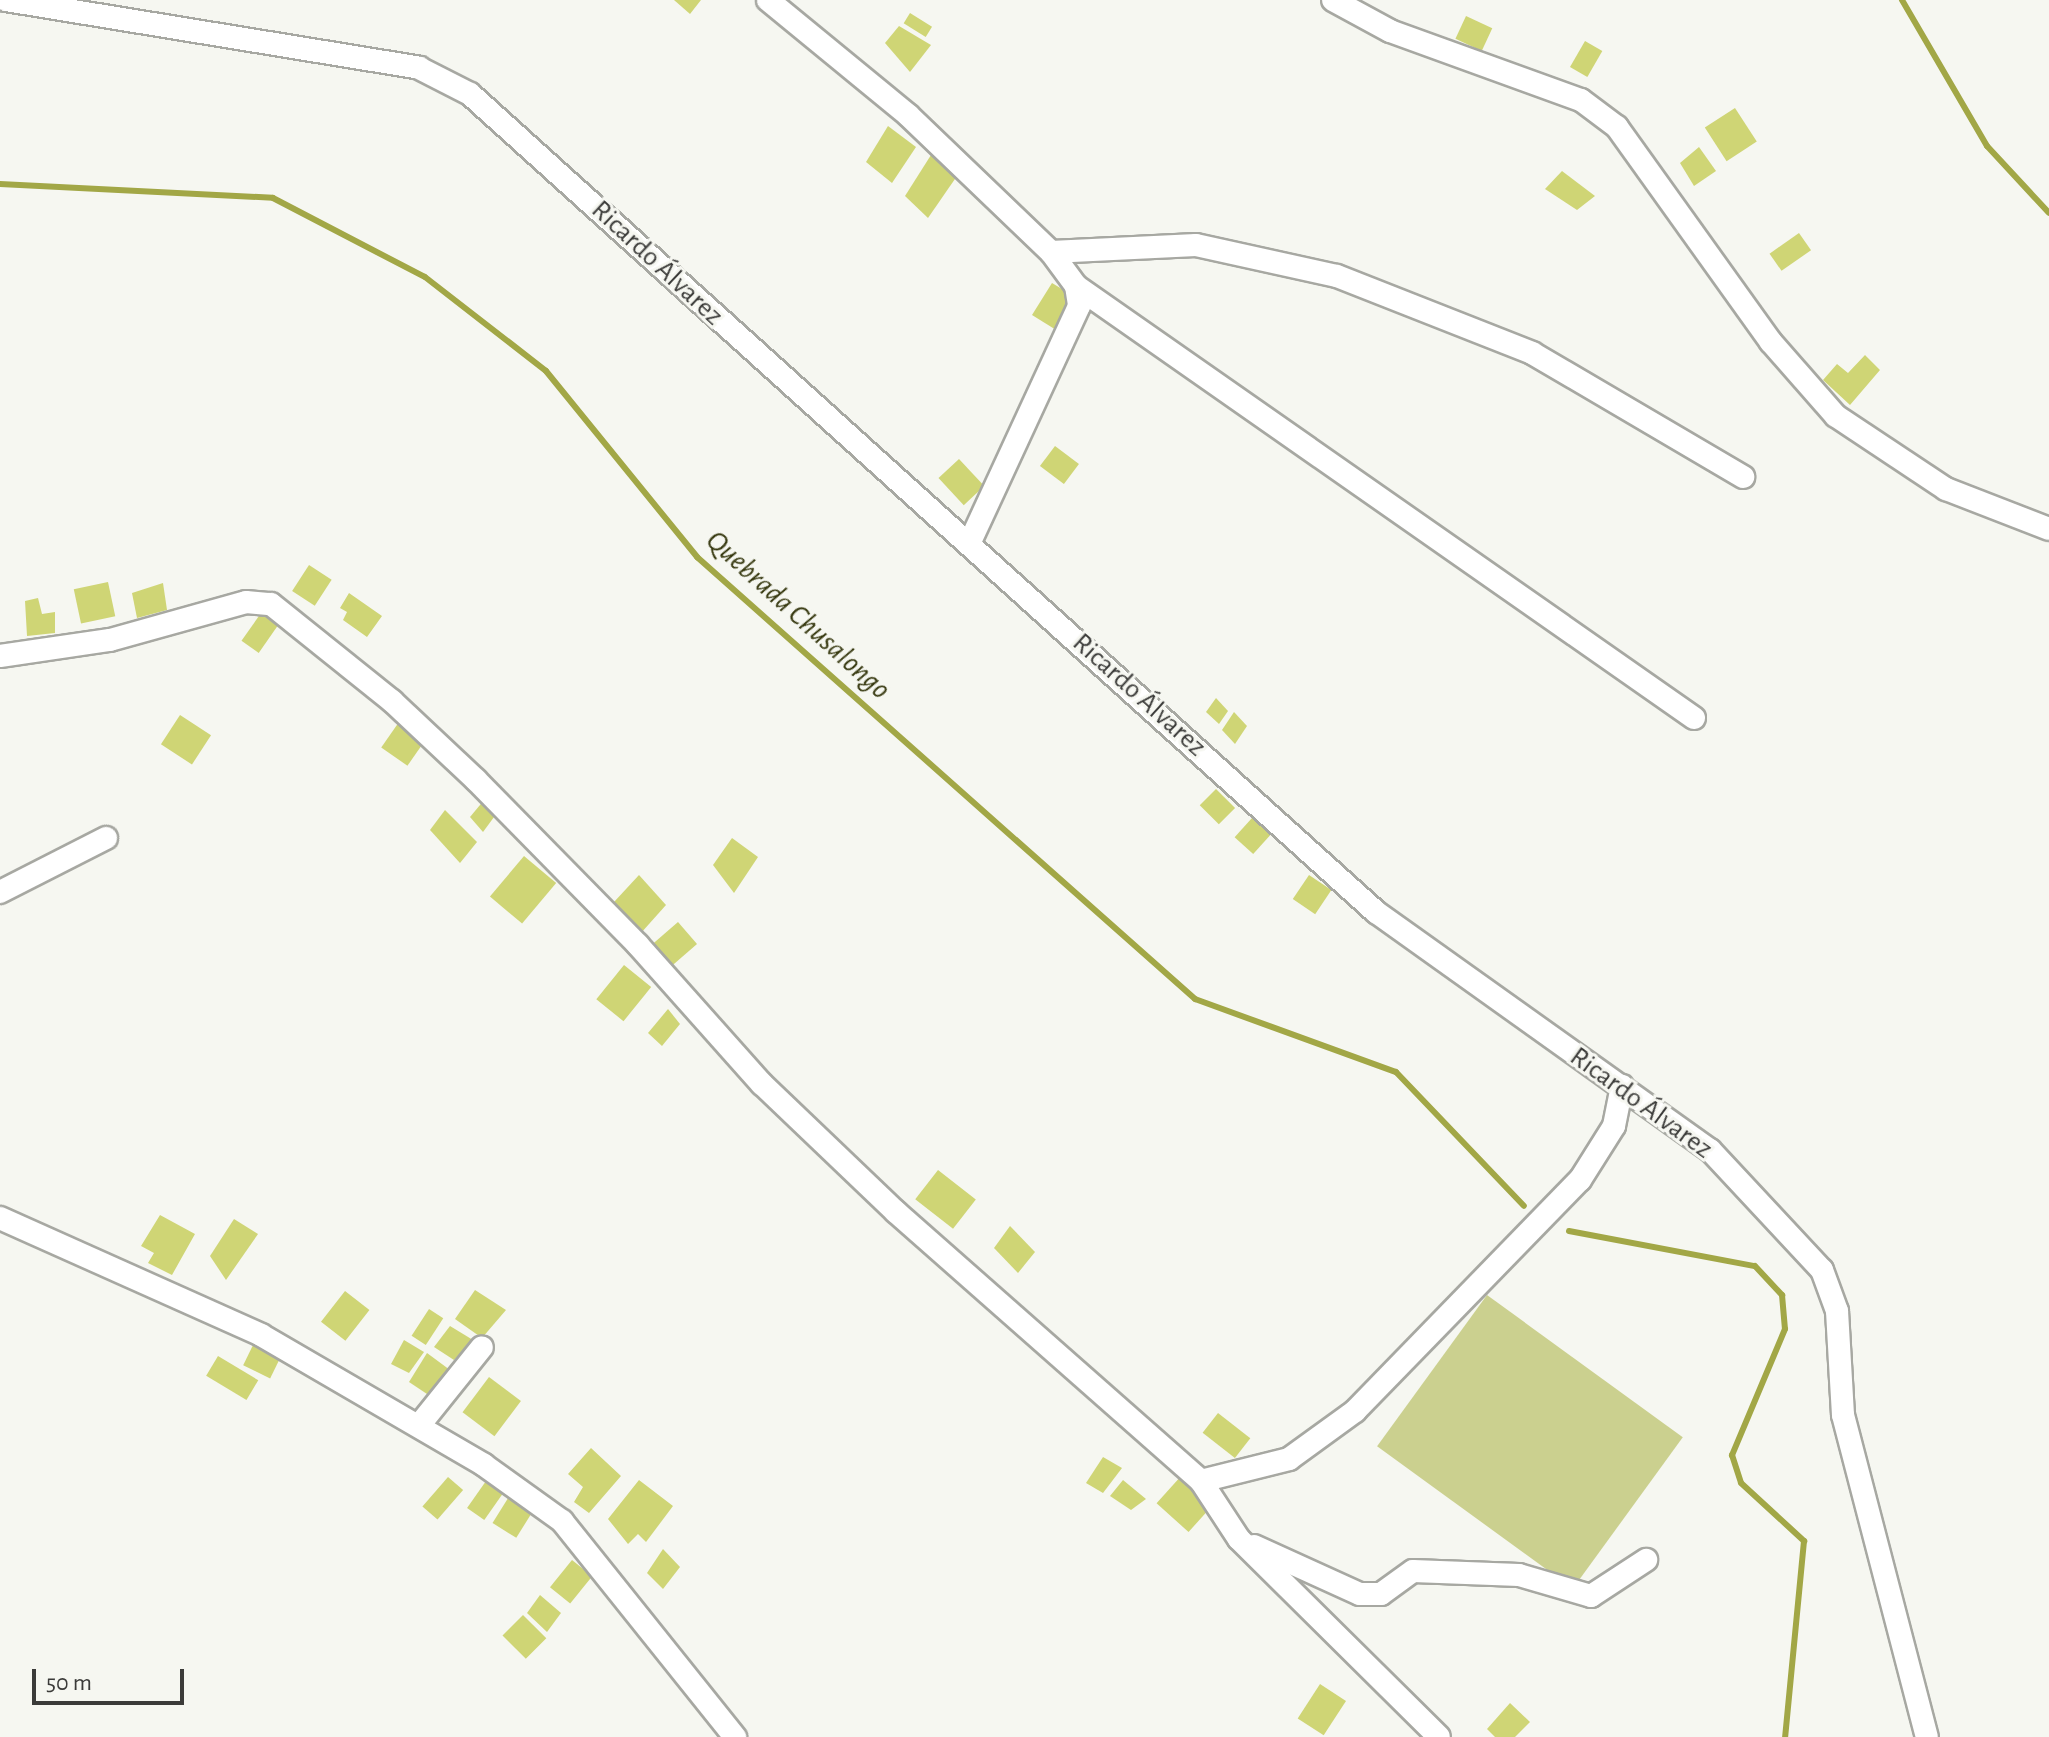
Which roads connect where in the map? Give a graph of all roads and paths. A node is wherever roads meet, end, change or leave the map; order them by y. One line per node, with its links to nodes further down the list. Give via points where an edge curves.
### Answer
1 (6, 0): 8 (street, Ricardo Álvarez, via 442,77 470,94 827,420)
2 (768, 0): 4 (street, via 908,115)
3 (1333, 0): 7 (street, via 1390,31 1518,72 1581,100 1617,127 1771,342 1836,416 1946,489)
4 (1051, 252): 5 (street); 6 (street, via 1196,245 1337,276 1532,353)
5 (1076, 286): 8 (street, via 1079,306); 10 (street)
6 (1743, 477)
7 (2049, 529)
8 (970, 542): 13 (street, Ricardo Álvarez, via 1376,912 1478,990)
9 (0, 656): 17 (street, via 110,640 246,602 271,604 392,701 476,780 638,945 762,1084 896,1212)
10 (1694, 718)
11 (106, 838): 12 (street)
12 (0, 892)
13 (1622, 1086): 17 (street, via 1614,1126 1580,1180 1355,1411 1289,1459); 22 (street, Ricardo Álvarez, via 1710,1150 1822,1270 1837,1311 1843,1415)
14 (0, 1218): 16 (street, via 261,1335)
15 (482, 1347): 16 (street)
16 (421, 1423): 20 (street, via 562,1521)
17 (1201, 1481): 18 (street)
18 (1239, 1539): 19 (street, via 1360,1594 1381,1594 1413,1571 1519,1575 1591,1596); 21 (street)
19 (1646, 1560)
20 (735, 1737)
21 (1439, 1737)
22 (1927, 1737)

